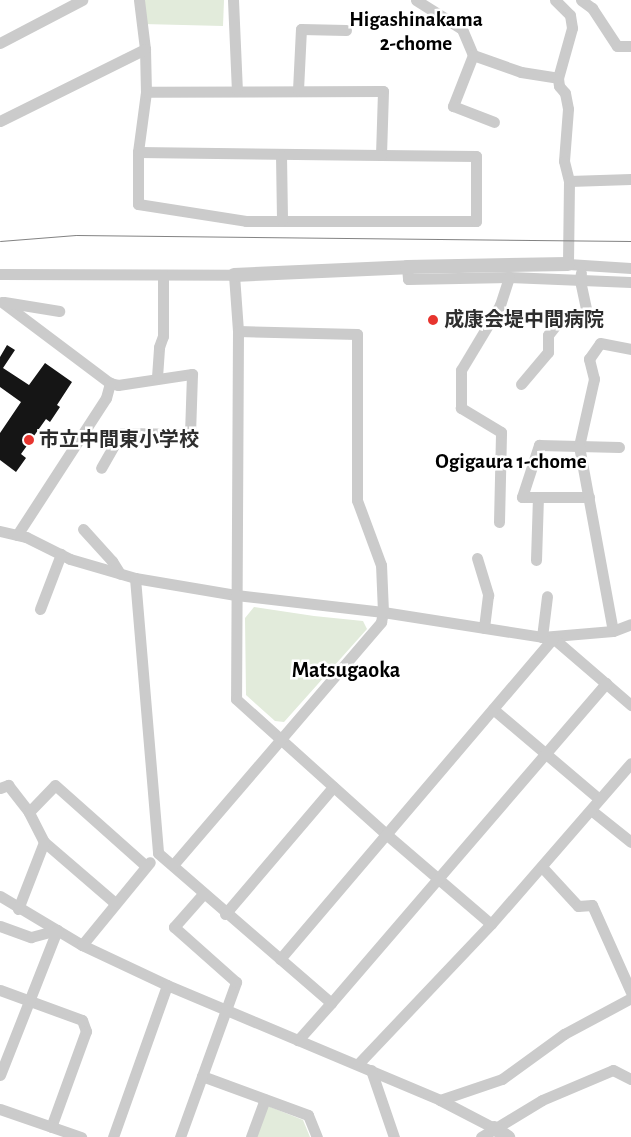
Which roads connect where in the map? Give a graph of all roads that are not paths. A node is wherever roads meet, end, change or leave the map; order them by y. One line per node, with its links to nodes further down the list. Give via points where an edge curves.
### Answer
1 (82, 0): 8 (street)
2 (139, 0): 10 (street)
3 (233, 0): 13 (street)
4 (416, 0): 11 (street, via 462,29)
5 (555, 0): 12 (street, via 570,15 572,28)
6 (581, 0): 9 (street, via 592,8 617,46)
7 (346, 30): 14 (street, via 301,29)
8 (0, 43)
9 (631, 46)
10 (145, 49): 15 (street); 16 (street)
11 (473, 55): 12 (street, via 521,72); 17 (street, via 453,106)
12 (558, 78): 22 (street, via 568,109 564,161)
13 (237, 90): 14 (street); 15 (street)
14 (298, 90): 20 (street, via 383,91)
15 (146, 92): 18 (street)
16 (0, 121)
17 (494, 122)
18 (138, 152): 19 (street); 23 (street, via 138,204 246,221)
19 (281, 155): 20 (street); 23 (street)
20 (381, 155): 23 (street, via 476,156 476,221)
21 (631, 179): 22 (street)
22 (569, 181): 24 (street)
23 (282, 220)
24 (575, 264): 25 (street); 26 (street); 31 (street)
25 (407, 267): 29 (street); 30 (street, via 408,279)
26 (631, 268)
27 (0, 274): 28 (street)
28 (163, 275): 29 (street); 37 (street, via 163,336 159,347)
29 (234, 275): 35 (street)
30 (510, 276): 31 (street); 45 (street, via 500,305 461,370 461,408 501,432)
31 (580, 279): 32 (street); 39 (street, via 588,318 562,317 548,335 548,352)
32 (631, 282)
33 (1, 302): 34 (street); 38 (street)
34 (58, 311)
35 (238, 331): 54 (street); 57 (street, via 357,334 357,500 381,565)
36 (631, 349): 40 (street, via 600,342 589,359 594,378)
37 (158, 377): 38 (street, via 118,385); 42 (street, via 192,374 190,434 122,433)
38 (110, 383): 48 (street, via 106,398)
39 (521, 384)
40 (580, 446): 41 (street); 43 (street); 44 (street, via 538,445 522,497)
41 (619, 447)
42 (101, 468)
43 (589, 497): 44 (street); 60 (street)
44 (538, 498): 51 (street)
45 (499, 522)
46 (83, 529): 52 (street)
47 (0, 531): 48 (street)
48 (17, 535): 49 (street)
49 (61, 554): 52 (street); 56 (street)
50 (477, 558): 59 (street, via 488,594)
51 (536, 560)
52 (120, 574): 53 (street)
53 (134, 578): 54 (street); 76 (street)
54 (236, 596): 57 (street); 65 (street, via 236,699)
55 (547, 596): 61 (street)
56 (40, 609)
57 (383, 612): 59 (street); 65 (street, via 381,622)
58 (631, 624): 60 (street)
59 (484, 628): 61 (street)
60 (613, 631): 61 (street)
61 (547, 637): 62 (street); 64 (street)
62 (606, 683): 63 (street); 66 (street)
63 (631, 705)
64 (493, 709): 66 (street); 73 (street)
65 (281, 738): 68 (street); 77 (street)
66 (545, 754): 70 (street); 80 (street)
67 (631, 763): 70 (street)
68 (333, 787): 73 (street); 85 (street)
69 (0, 788): 72 (street, via 8,785)
70 (600, 800): 71 (street)
71 (591, 810): 75 (street); 79 (street)
72 (29, 812): 74 (street); 78 (street, via 55,785)
73 (386, 834): 80 (street); 90 (street)
74 (44, 842): 83 (street); 84 (street)
75 (631, 842)
76 (158, 853): 77 (street); 78 (street)
77 (173, 865): 81 (street)
78 (146, 866): 83 (street)
79 (542, 867): 86 (street); 93 (street, via 578,906 592,905)
80 (437, 878): 86 (street); 96 (street)
81 (204, 894): 85 (street); 97 (street, via 174,927 236,982)
82 (0, 896): 84 (street)
83 (115, 903): 89 (street)
84 (18, 909): 88 (street)
85 (226, 914): 90 (street)
86 (492, 924): 100 (street)
87 (0, 926): 88 (street, via 31,937)
88 (56, 930): 89 (street); 95 (street)
89 (82, 945): 91 (street)
90 (280, 959): 96 (street)
91 (167, 985): 97 (street); 111 (street)
92 (0, 990): 95 (street)
93 (631, 992)
94 (631, 998): 106 (street, via 564,1034 502,1079)
95 (28, 1000): 99 (street); 108 (street, via 82,1020 86,1032)
96 (331, 1003): 98 (street)
97 (226, 1009): 98 (street); 103 (street)
98 (298, 1040): 100 (street)
99 (4, 1052): 102 (street)
100 (358, 1064): 101 (street)
101 (371, 1070): 106 (street); 115 (street)
102 (0, 1075)
103 (202, 1076): 105 (street); 112 (street)
104 (631, 1079): 109 (street, via 613,1070 542,1100)
105 (265, 1099): 113 (street); 114 (street, via 308,1116)
106 (440, 1100): 109 (street)
107 (0, 1109): 108 (street)
108 (51, 1127): 110 (street)
109 (494, 1128): 116 (street); 117 (street)
110 (81, 1137)
111 (113, 1137)
112 (180, 1137)
113 (250, 1137)
114 (317, 1137)
115 (394, 1137)
116 (481, 1137)
117 (508, 1137)

